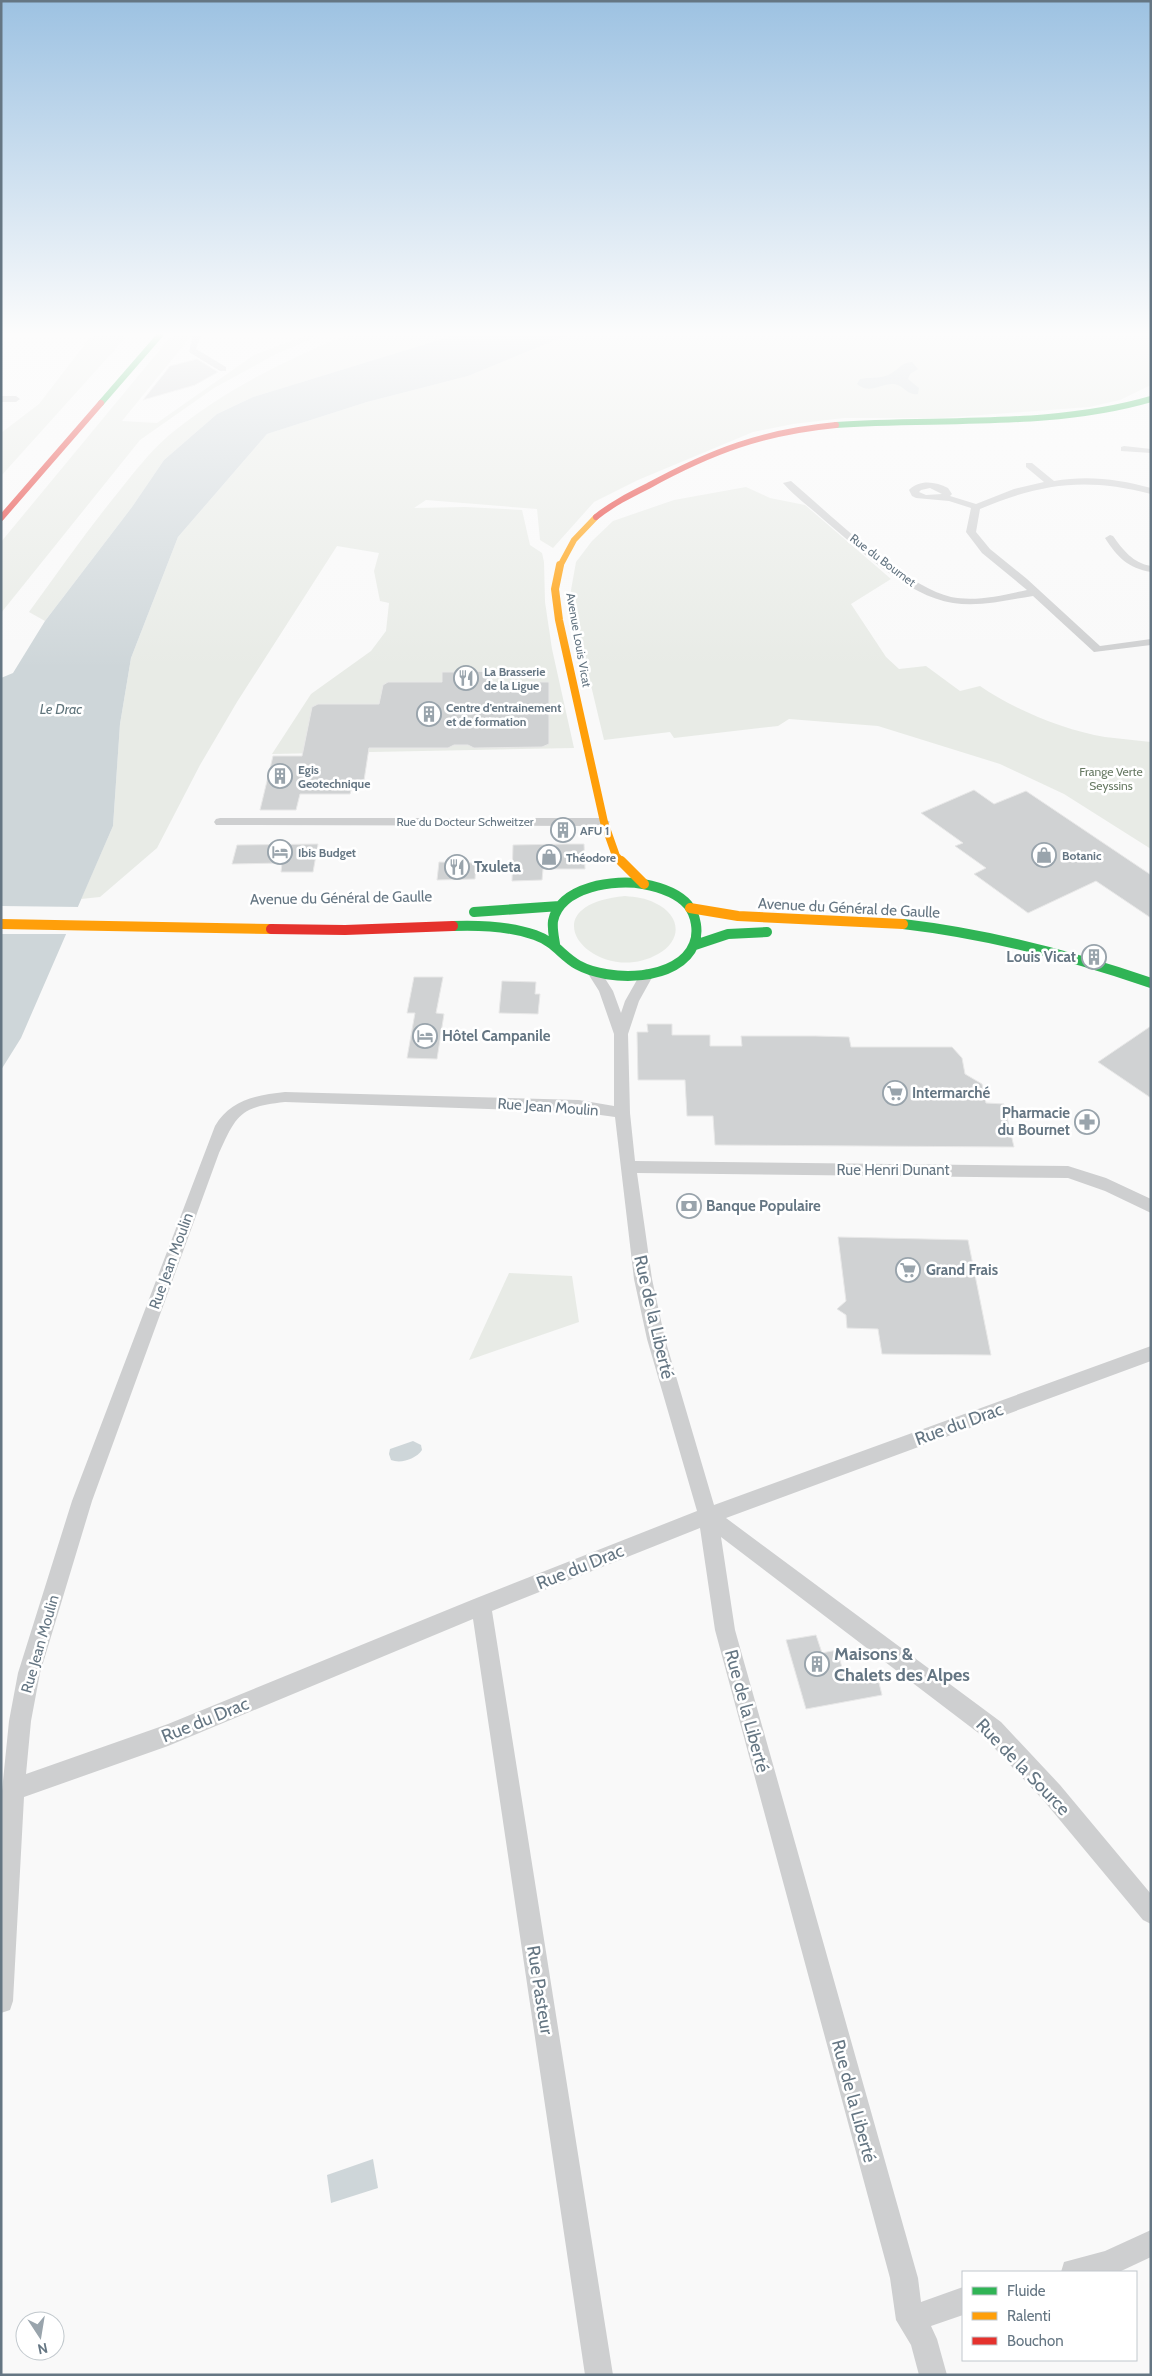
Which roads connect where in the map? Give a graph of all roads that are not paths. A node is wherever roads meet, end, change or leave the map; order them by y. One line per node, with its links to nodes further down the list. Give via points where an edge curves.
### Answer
1 (65, 446): 12 (main road)
2 (73, 446): 13 (main road)
3 (733, 446): 19 (main road, Avenue Louis Vicat, via 696,461 607,508 567,548 561,559 555,589 565,654)
4 (1124, 449): 5 (street)
5 (1150, 450)
6 (1029, 465): 8 (street)
7 (788, 483): 16 (street, Rue du Bournet, via 874,556 924,589 950,600 984,602)
8 (1051, 484): 9 (street, via 1080,481); 11 (street, via 1003,495)
9 (1150, 488)
10 (944, 497): 11 (street)
11 (976, 507): 16 (street, via 972,532 986,551)
12 (1, 518)
13 (1, 531)
14 (1110, 538): 15 (street, via 1127,561)
15 (1151, 569)
16 (1035, 592): 17 (street, via 1098,650)
17 (1151, 642)
18 (220, 822): 19 (street, Rue du Docteur Schweitzer)
19 (604, 822): 20 (main road, Avenue Louis Vicat)
20 (612, 865): 21 (main road); 22 (main road)
21 (644, 884): 22 (main road, via 620,882); 24 (main road, via 666,891)
22 (597, 886): 23 (main road, via 576,894)
23 (560, 906): 25 (main road); 30 (main road, via 551,924)
24 (690, 908): 31 (main road, via 698,926); 37 (main road, Avenue du Général de Gaulle, via 732,917 883,922 949,929 1002,939)
25 (461, 912)
26 (1, 913): 27 (main road)
27 (67, 913)
28 (1, 924): 30 (main road, via 325,930 488,925 521,931)
29 (778, 932): 31 (main road, Avenue du Général de Gaulle, via 728,934)
30 (555, 944): 34 (main road, via 570,960)
31 (695, 945): 36 (main road, via 672,966)
32 (991, 950): 33 (main road)
33 (1035, 961)
34 (594, 972): 36 (main road, via 621,976); 39 (street, Rue de la Liberté, via 606,991)
35 (1080, 973): 38 (main road)
36 (647, 974): 39 (street, Rue de la Liberté, via 632,1001)
37 (1151, 983)
38 (1151, 994)
39 (622, 1034): 40 (street, Rue de la Liberté)
40 (622, 1113): 41 (street, Rue de la Liberté); 46 (street, Rue Jean Moulin, via 579,1106 285,1097 265,1099 242,1107 228,1118 211,1153 82,1501 29,1673)
41 (628, 1167): 42 (street, Rue Henri Dunant, via 1054,1170 1090,1177); 44 (street, Rue de la Liberté, via 640,1263 654,1332)
42 (1151, 1207)
43 (1151, 1353): 44 (street, Rue du Drac)
44 (708, 1516): 45 (street, Rue du Drac); 47 (street, Rue de la Source, via 992,1730 1052,1793); 52 (street, Rue de la Liberté, via 725,1630 904,2278)
45 (481, 1606): 46 (street, Rue du Drac, via 168,1736); 53 (street, Rue Pasteur)
46 (12, 1790): 48 (street)
47 (1151, 1912)
48 (1, 2001)
49 (1151, 2243): 50 (street, via 1107,2264)
50 (1078, 2271)
51 (962, 2301): 52 (street)
52 (910, 2320): 54 (street, Rue de la Liberté, via 923,2339)
53 (599, 2375)
54 (933, 2375)

